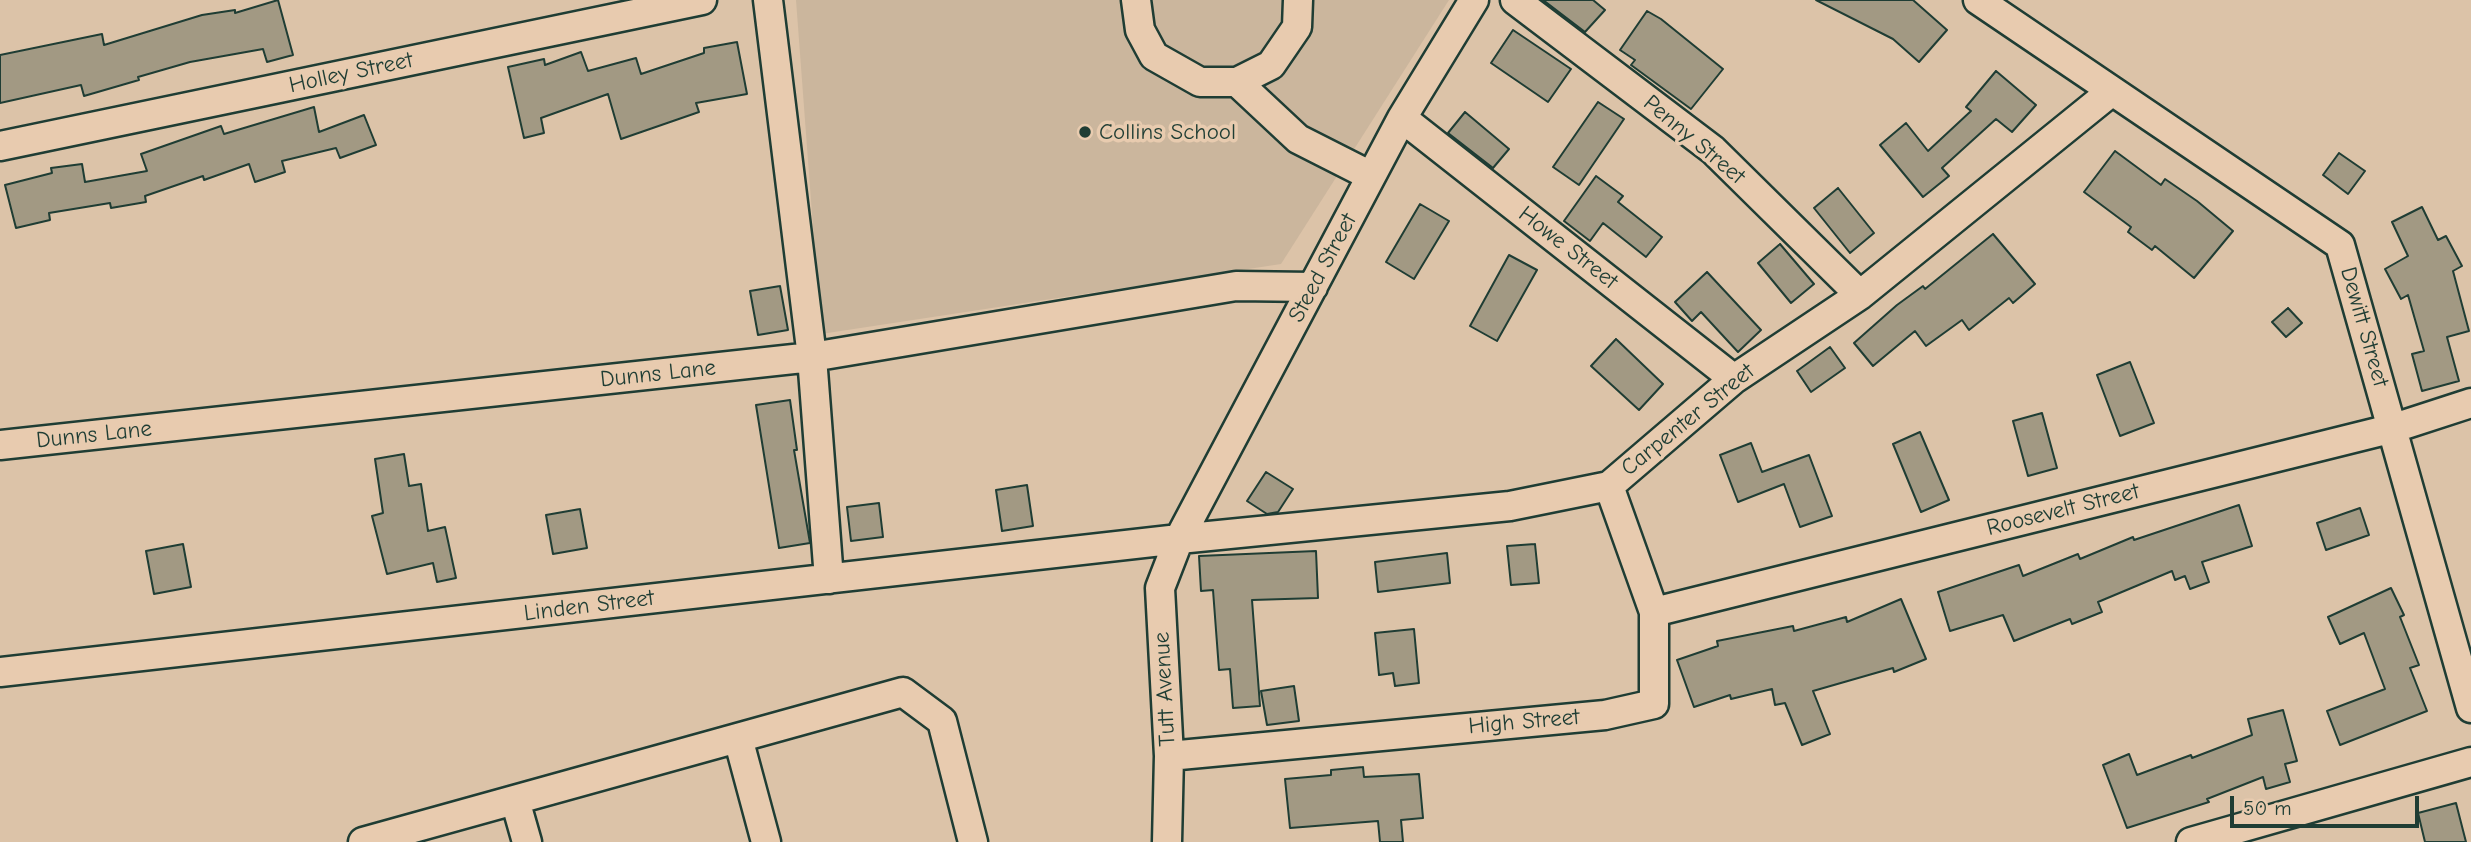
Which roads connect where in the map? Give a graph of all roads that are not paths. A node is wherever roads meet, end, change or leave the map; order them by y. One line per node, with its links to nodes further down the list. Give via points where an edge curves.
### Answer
1 (702, 0): 11 (street, Holley Street)
2 (768, 0): 15 (street)
3 (1136, 0): 8 (street, via 1140,30 1154,55 1200,82)
4 (1298, 0): 8 (street, via 1297,26 1271,65)
5 (1474, 0): 10 (street, Steed Street)
6 (1515, 0): 14 (street, Penny Street, via 1713,150)
7 (1978, 0): 9 (street, Dewitt Street)
8 (1237, 82): 12 (street, via 1298,139)
9 (2112, 91): 14 (street, Carpenter Street); 18 (street, Dewitt Street, via 2340,245)
10 (1402, 118): 12 (street, Steed Street); 16 (street, Howe Street)
11 (0, 146)
12 (1371, 176): 13 (street, Steed Street)
13 (1313, 287): 15 (street, Dunns Lane, via 1236,286); 21 (street, Steed Street)
14 (1860, 295): 16 (street, Carpenter Street)
15 (812, 357): 19 (street, Dunns Lane); 22 (street)
16 (1734, 379): 20 (street, Carpenter Street)
17 (2471, 403): 18 (street, Roosevelt Street)
18 (2394, 428): 23 (street, Roosevelt Street); 25 (street, Dewitt Street)
19 (0, 445)
20 (1609, 486): 21 (street, Carpenter Street, via 1510,506); 23 (street, High Street)
21 (1179, 539): 22 (street, Linden Street); 27 (street, Tutt Avenue, via 1160,588)
22 (829, 579): 24 (street, Linden Street)
23 (1654, 612): 27 (street, High Street, via 1654,704 1605,715)
24 (0, 672)
25 (2471, 708)
26 (738, 738): 29 (street); 32 (street); 33 (street, via 903,692 942,721)
27 (1168, 756): 34 (street, Tutt Avenue)
28 (2471, 762): 35 (street)
29 (515, 800): 30 (street); 31 (street)
30 (363, 842)
31 (527, 842)
32 (766, 842)
33 (973, 842)
34 (1167, 842)
35 (2191, 842)

